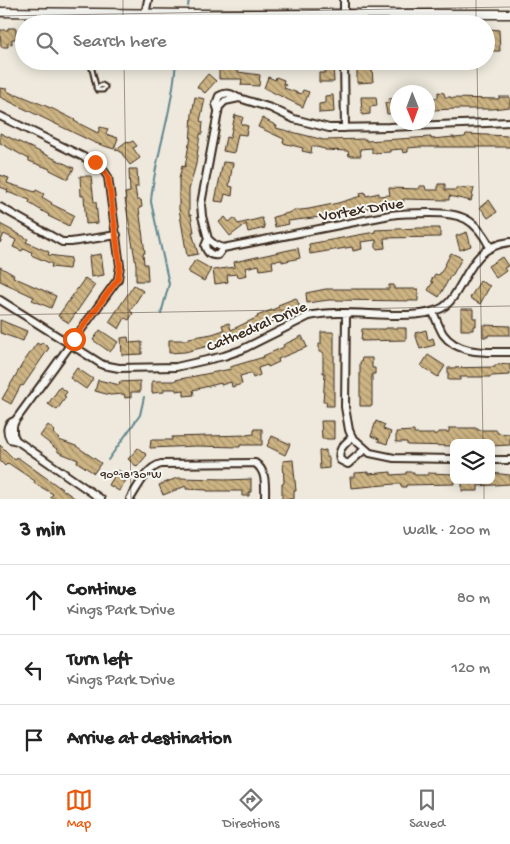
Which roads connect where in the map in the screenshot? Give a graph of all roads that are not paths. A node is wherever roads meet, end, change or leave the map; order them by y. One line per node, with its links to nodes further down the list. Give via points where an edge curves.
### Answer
1 (148, 0): 5 (street)
2 (344, 0): 6 (street)
3 (0, 12): 4 (street)
4 (122, 14): 5 (street)
5 (145, 14): 6 (street)
6 (344, 14): 7 (street)
7 (510, 14)
8 (92, 70): 10 (lane)
9 (344, 70): 15 (street)
10 (96, 88)
11 (238, 98): 12 (street, Vortex Drive, via 225,101); 12 (street, via 224,93 216,104); 15 (street, via 312,125)
12 (218, 110): 18 (street, Vortex Drive, via 201,204)
13 (0, 116): 17 (street, via 100,165 108,177)
14 (510, 122): 15 (street)
15 (345, 128)
16 (0, 207): 17 (street, via 62,242)
17 (117, 235): 25 (street, via 118,279)
18 (208, 239): 21 (street); 21 (street, Vortex Drive, via 205,246 210,254 218,255)
19 (510, 242): 20 (street)
20 (490, 247): 21 (street, Vortex Drive, via 479,229 458,215 404,213); 23 (street, via 474,261 448,303)
21 (224, 248)
22 (0, 300): 25 (street, Cathedral Drive)
23 (433, 312): 24 (street, Cathedral Drive, via 414,315); 26 (street, via 441,331 456,345 480,352)
24 (346, 313): 25 (street, Cathedral Drive, via 309,316 241,350 176,367 107,367); 27 (street, via 345,408)
25 (70, 344): 32 (street, via 15,421 13,434 17,441)
26 (510, 352)
27 (352, 437): 28 (street); 28 (street, via 340,450 340,460 348,464)
28 (365, 449): 29 (street, via 394,458)
29 (450, 459)
30 (495, 460): 31 (street)
31 (510, 460)
32 (100, 499)
33 (130, 499): 34 (street, via 150,470 161,464 255,463 263,472)
34 (265, 499)

